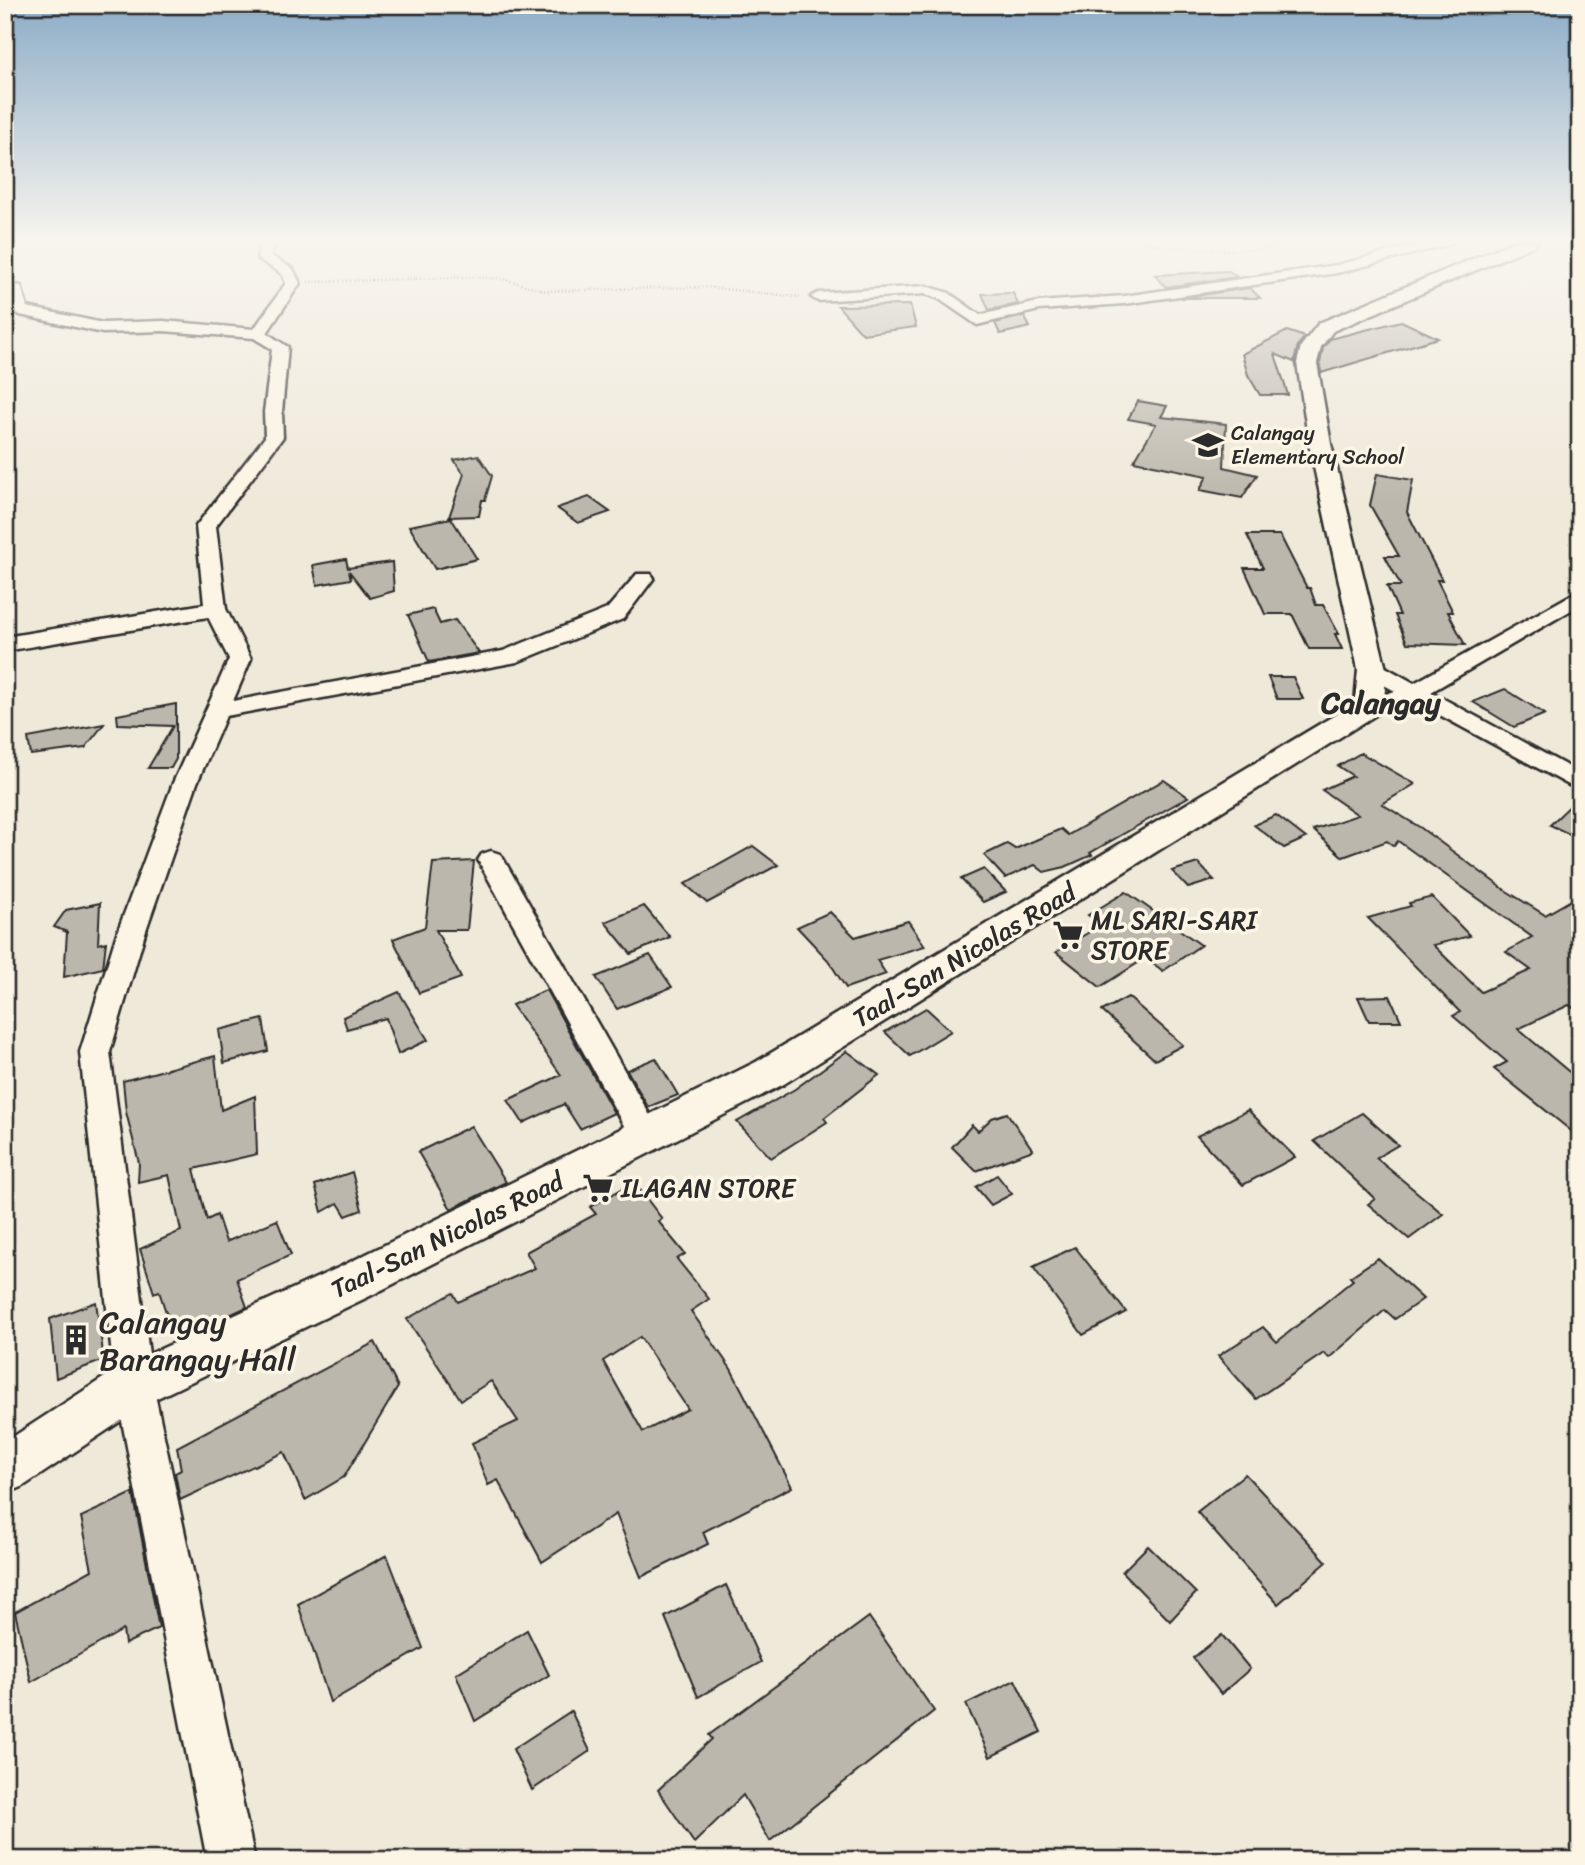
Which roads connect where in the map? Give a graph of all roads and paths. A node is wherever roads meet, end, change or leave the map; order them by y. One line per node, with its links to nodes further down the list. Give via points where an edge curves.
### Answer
1 (187, 328): 4 (street)
2 (262, 328): 4 (street)
3 (1325, 328): 9 (main road, via 1311,346 1307,363 1320,444)
4 (258, 334): 7 (street, via 280,347 272,412 274,436 206,526)
5 (644, 578): 12 (street, via 615,614 509,657)
6 (1580, 596): 10 (street)
7 (215, 609): 8 (street); 12 (street, via 240,659)
8 (5, 644)
9 (1371, 669): 10 (street); 11 (main road)
10 (1412, 693): 11 (street); 13 (street)
11 (1369, 707): 15 (main road, Taal-San Nicolas Road, via 770,1073)
12 (217, 710): 16 (street, via 185,782 131,933 95,1052)
13 (1580, 783)
14 (491, 860): 15 (street)
15 (645, 1135): 16 (main road, Taal-San Nicolas Road, via 354,1282)
16 (134, 1385): 17 (main road, Taal-San Nicolas Road); 18 (street)
17 (5, 1470)
18 (231, 1860)

